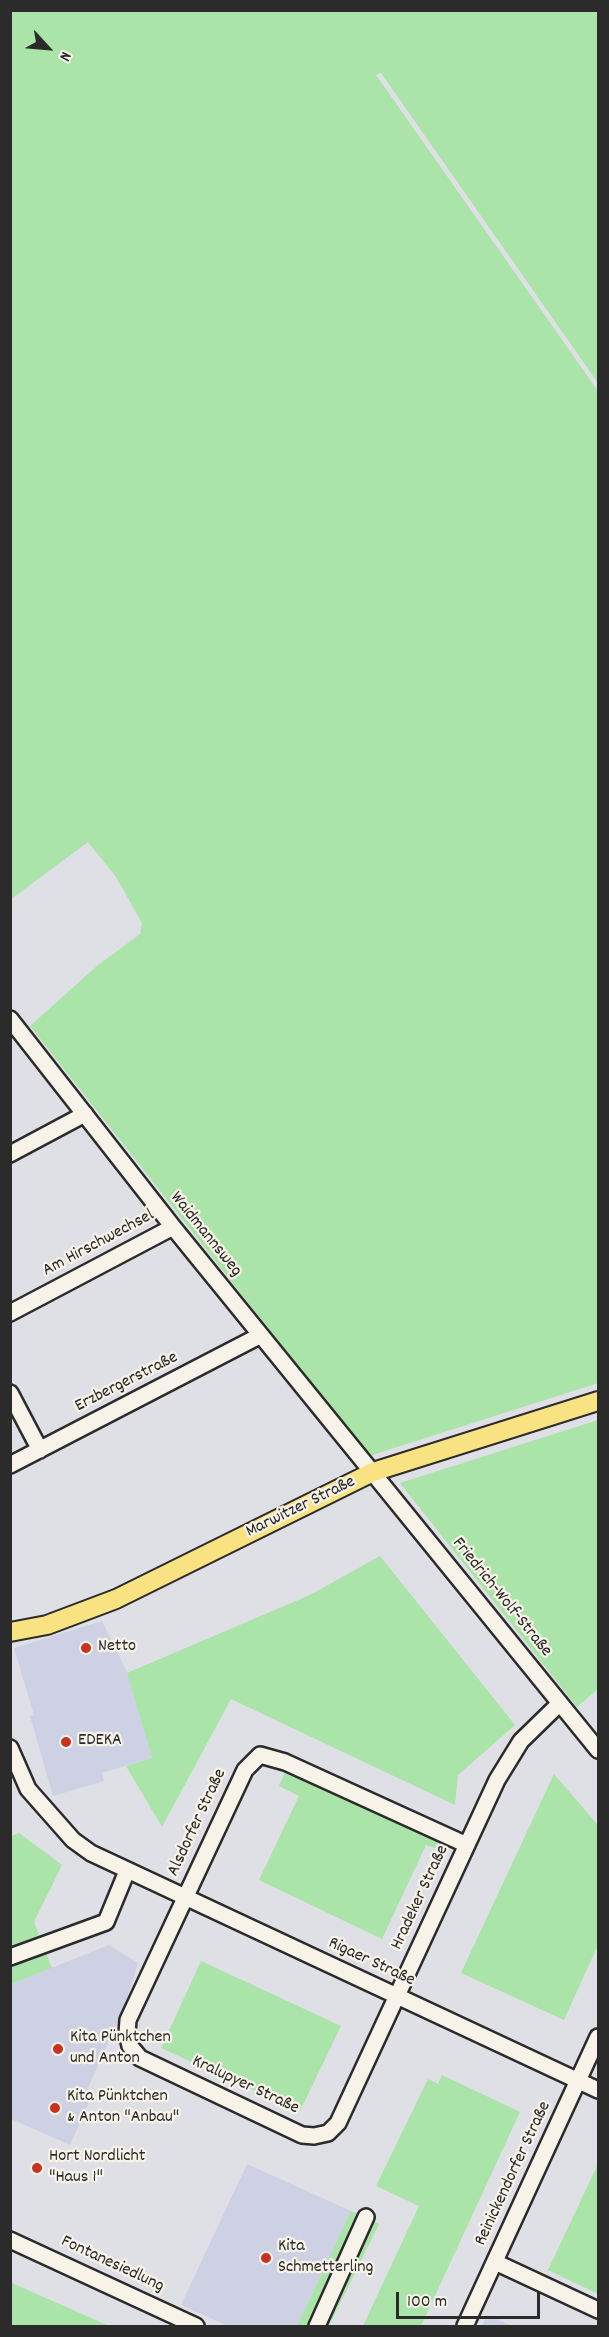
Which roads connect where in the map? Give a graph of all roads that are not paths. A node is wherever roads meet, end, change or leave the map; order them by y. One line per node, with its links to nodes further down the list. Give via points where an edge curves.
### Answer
1 (10, 1019): 2 (street, Waidmannsweg)
2 (85, 1114): 3 (street); 4 (street, Waidmannsweg)
3 (10, 1154)
4 (173, 1227): 5 (street, Am Hirschwechsel); 6 (street, Waidmannsweg)
5 (10, 1313)
6 (261, 1335): 9 (street, Erzbergerstraße); 11 (street, Waidmannsweg)
7 (10, 1393): 9 (street)
8 (598, 1401): 11 (main road, Marwitzer Straße)
9 (40, 1450): 10 (street, Erzbergerstraße)
10 (10, 1465)
11 (373, 1472): 12 (main road, Marwitzer Straße, via 116,1599 47,1625); 13 (street, Friedrich-Wolf-Straße)
12 (10, 1632)
13 (560, 1702): 15 (street, Friedrich-Wolf-Straße); 16 (street, Hradeker Straße, via 521,1741)
14 (10, 1748): 17 (street, Rigaer Straße, via 28,1789 73,1840)
15 (598, 1750)
16 (466, 1845): 18 (street, Alsdorfer Straße, via 285,1762 260,1755 244,1770); 20 (street, Hradeker Straße)
17 (127, 1872): 18 (street, Rigaer Straße); 19 (street, via 106,1922)
18 (185, 1899): 20 (street, Rigaer Straße); 21 (street, Alsdorfer Straße)
19 (10, 1957)
20 (397, 1996): 23 (street, Rigaer Straße); 25 (street, Hradeker Straße)
21 (128, 2020): 25 (street, Kralupyer Straße, via 130,2046 140,2058 302,2135 328,2133)
22 (598, 2037): 23 (street, Reinickendorfer Straße)
23 (578, 2081): 24 (street, Rigaer Straße); 28 (street, Reinickendorfer Straße)
24 (598, 2090)
25 (338, 2123)
26 (366, 2217): 31 (street)
27 (10, 2240): 30 (street, Fontanesiedlung)
28 (495, 2262): 29 (street); 32 (street, Reinickendorfer Straße)
29 (598, 2310)
30 (196, 2326)
31 (317, 2326)
32 (465, 2326)

